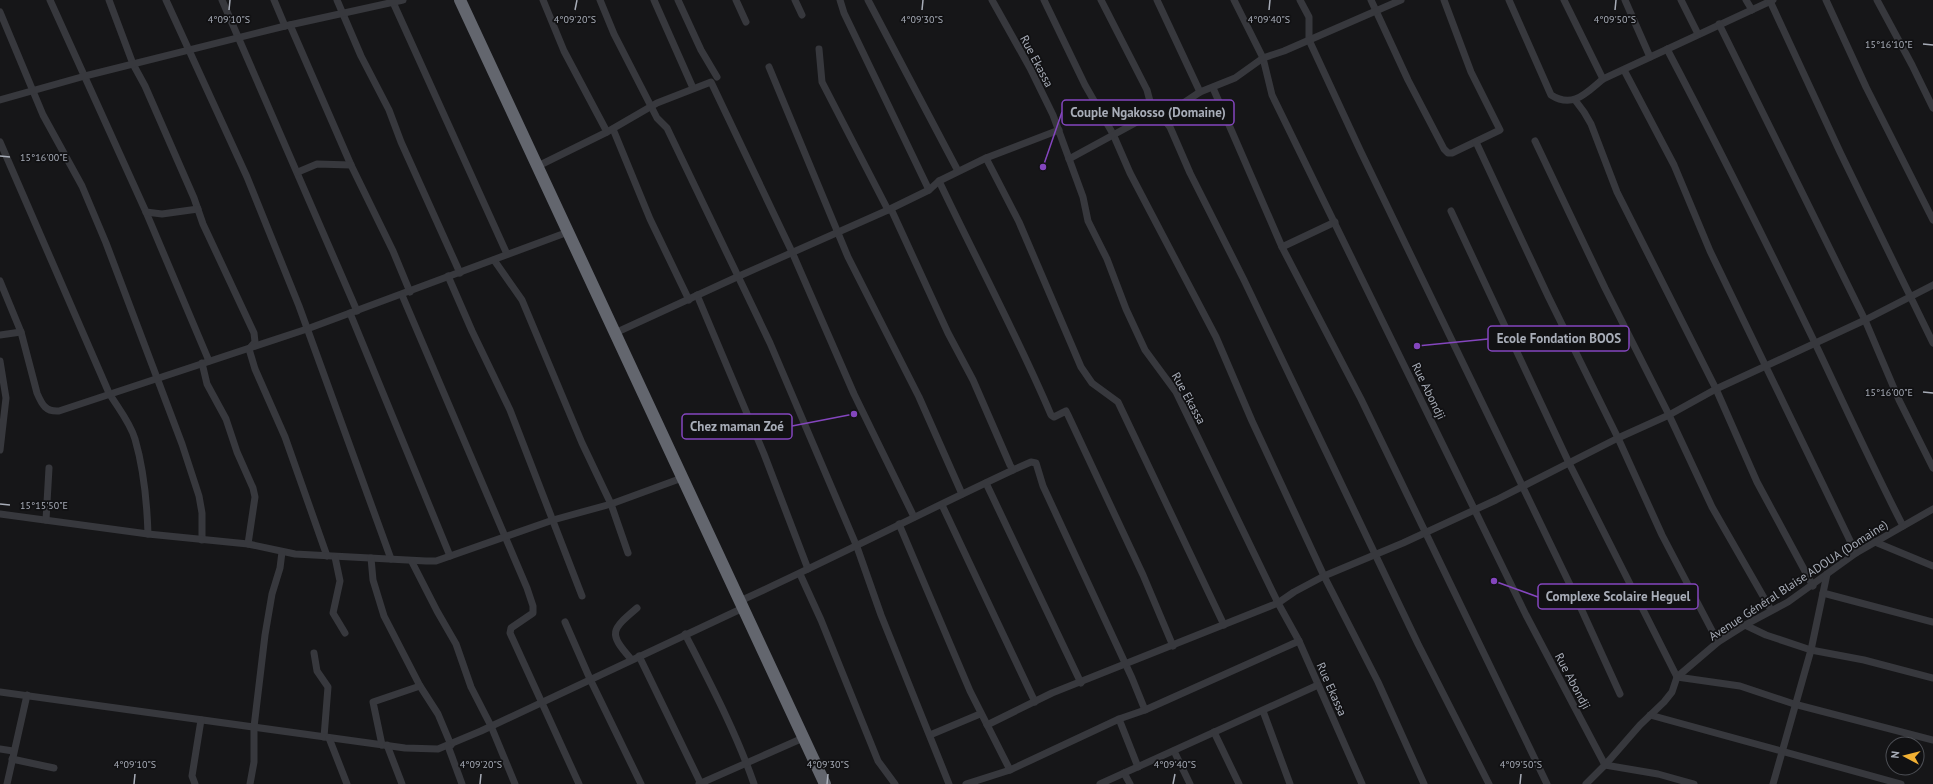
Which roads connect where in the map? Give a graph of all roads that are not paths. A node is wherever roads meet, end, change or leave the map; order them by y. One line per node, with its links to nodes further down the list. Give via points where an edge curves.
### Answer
1 (50, 0): 54 (street)
2 (109, 0): 51 (street)
3 (166, 0): 48 (street)
4 (222, 0): 44 (street)
5 (274, 0): 42 (street)
6 (337, 0): 38 (street)
7 (403, 0): 33 (street)
8 (460, 0): 75 (highway)
9 (544, 0): 67 (street, via 564,51)
10 (600, 0): 63 (street, via 614,34)
11 (654, 0): 57 (street)
12 (678, 0): 55 (street, via 701,50)
13 (736, 0): 40 (street)
14 (794, 0): 39 (street)
15 (840, 0): 79 (street)
16 (868, 0): 76 (street)
17 (992, 0): 66 (street, Rue Ekassa, via 1030,68)
18 (1044, 0): 68 (street)
19 (1101, 0): 65 (street, via 1147,90 1152,109)
20 (1157, 0): 60 (street)
21 (1234, 0): 50 (street, Rue Abondji)
22 (1300, 0): 45 (street, via 1309,18)
23 (1370, 0): 37 (street)
24 (1401, 0): 37 (street)
25 (1444, 0): 71 (street, via 1471,72 1500,130)
26 (1508, 0): 62 (street, via 1551,95 1560,101)
27 (1564, 0): 56 (street)
28 (1625, 0): 49 (street)
29 (1681, 0): 43 (street)
30 (1746, 0): 35 (street)
31 (1826, 0): 84 (street, via 1866,87)
32 (1877, 0): 64 (street)
33 (393, 1): 38 (street); 90 (street)
34 (1772, 1): 35 (street); 100 (street, via 1840,152)
35 (1752, 10): 41 (street)
36 (0, 12): 59 (street)
37 (1377, 12): 45 (street); 71 (street, via 1408,80 1448,153)
38 (343, 13): 42 (street); 92 (street, via 361,56 389,110)
39 (802, 15)
40 (746, 22)
41 (1719, 24): 43 (street); 103 (street)
42 (288, 25): 44 (street); 74 (street)
43 (1698, 34): 47 (street)
44 (239, 38): 48 (street); 77 (street)
45 (1309, 40): 50 (street); 126 (street)
46 (819, 49): 81 (street, via 822,82)
47 (1667, 49): 49 (street); 108 (street, via 1752,213)
48 (188, 51): 51 (street); 104 (street, via 247,177)
49 (1650, 57): 53 (street)
50 (1262, 58): 58 (street, via 1235,78); 85 (street, Rue Abondji, via 1272,96)
51 (133, 64): 54 (street); 80 (street)
52 (769, 67): 87 (street)
53 (1624, 70): 56 (street); 113 (street, via 1674,165 1710,251)
54 (85, 76): 59 (street); 83 (street)
55 (717, 77)
56 (1603, 79): 62 (street)
57 (693, 88): 63 (street); 89 (street, via 711,82)
58 (1213, 88): 60 (street); 88 (street)
59 (34, 91): 61 (street); 114 (street, via 48,124 82,186)
60 (1200, 92): 65 (street, via 1179,106)
61 (0, 100)
62 (1575, 100): 115 (street, via 1590,124 1617,192)
63 (652, 107): 67 (street); 94 (street, via 667,128)
64 (1933, 108)
65 (1159, 112): 68 (street); 148 (street, via 1170,126 1190,173)
66 (1059, 130): 72 (street); 73 (street, Rue Ekassa)
67 (610, 131): 75 (street); 101 (street)
68 (1112, 134): 73 (street); 158 (street, via 1133,180 1216,337)
69 (1535, 141): 117 (street)
70 (0, 142): 116 (street)
71 (1476, 142): 118 (street)
72 (986, 158): 76 (street); 168 (street, via 1032,251 1081,367 1092,383 1118,402)
73 (1069, 158): 162 (street, Rue Ekassa, via 1083,197 1088,221 1107,259 1145,350 1176,392)
74 (351, 165): 77 (street, via 317,164); 97 (street)
75 (538, 166): 86 (highway)
76 (958, 171): 78 (street)
77 (298, 172): 102 (street)
78 (939, 181): 79 (street); 174 (street, via 997,296 1051,415 1054,417 1066,411 1143,575)
79 (929, 190): 81 (street)
80 (198, 209): 83 (street, via 162,214); 110 (street, via 254,333 256,340)
81 (890, 209): 87 (street); 123 (street, via 973,380)
82 (1451, 211): 120 (street)
83 (146, 212): 112 (street)
84 (1933, 220)
85 (1335, 222): 88 (street); 130 (street, Rue Abondji)
86 (568, 232): 90 (street); 106 (highway)
87 (837, 233): 89 (street); 127 (street, via 920,397)
88 (1282, 246): 138 (street, via 1361,399)
89 (792, 252): 94 (street); 133 (street, via 854,394)
90 (507, 254): 91 (street)
91 (494, 260): 92 (street); 128 (street, via 522,300 582,443)
92 (460, 273): 93 (street)
93 (448, 276): 97 (street); 135 (street, via 510,410)
94 (737, 277): 99 (street); 144 (street, via 770,343)
95 (0, 281): 105 (street)
96 (1933, 285): 100 (street)
97 (410, 292): 98 (street)
98 (402, 295): 102 (street); 140 (street)
99 (697, 295): 101 (street); 155 (street, via 764,454)
100 (1911, 296): 103 (street); 109 (street)
101 (689, 300): 106 (street)
102 (354, 312): 104 (street); 150 (street)
103 (1865, 320): 108 (street); 122 (street, via 1899,400)
104 (306, 329): 110 (street); 152 (street)
105 (21, 332): 107 (street); 116 (street, via 37,394 46,409 59,411)
106 (614, 333): 124 (highway)
107 (0, 336)
108 (1815, 343): 113 (street); 137 (street, via 1864,450)
109 (1933, 343)
110 (253, 346): 112 (street); 149 (street, via 249,349 255,369 285,437)
111 (0, 361): 119 (street, via 6,404)
112 (206, 362): 114 (street); 143 (street, via 207,384 226,420 253,488 255,497)
113 (1765, 368): 115 (street); 147 (street)
114 (157, 377): 116 (street); 141 (street, via 199,496)
115 (1716, 389): 117 (street); 159 (street, via 1757,482)
116 (109, 393): 139 (street, via 135,438 144,482)
117 (1669, 415): 118 (street); 165 (street, via 1712,507)
118 (1618, 438): 120 (street); 173 (street, via 1662,535)
119 (0, 450)
120 (1569, 463): 126 (street); 180 (street)
121 (49, 468): 134 (street)
122 (1933, 468)
123 (1013, 470): 125 (street); 179 (street, via 1031,462 1036,463 1043,486)
124 (682, 478): 128 (street); 163 (highway)
125 (986, 483): 127 (street); 183 (street)
126 (1522, 486): 130 (street); 187 (street)
127 (962, 494): 129 (street)
128 (611, 504): 135 (street); 146 (street)
129 (942, 505): 133 (street); 190 (street)
130 (1474, 509): 138 (street); 213 (street, Rue Abondji)
131 (1932, 510): 137 (street, Avenue Général Blaise ADOUA (Domaine))
132 (0, 514): 134 (street)
133 (914, 517): 136 (street)
134 (46, 520): 139 (street)
135 (553, 520): 140 (street); 161 (street)
136 (899, 524): 144 (street); 194 (street)
137 (1903, 526): 142 (street, Avenue Général Blaise ADOUA (Domaine))
138 (1425, 532): 148 (street); 241 (street)
139 (148, 534): 141 (street)
140 (504, 536): 150 (street); 189 (street, via 533,606 531,615 511,628 510,633)
141 (202, 540): 143 (street)
142 (1875, 542): 147 (street, Avenue Général Blaise ADOUA (Domaine)); 154 (street)
143 (248, 544): 145 (street)
144 (857, 547): 155 (street); 202 (street, via 881,615)
145 (282, 552): 149 (street); 200 (street, via 270,604)
146 (628, 553)
147 (1856, 553): 157 (street, Avenue Général Blaise ADOUA (Domaine))
148 (1375, 554): 158 (street); 240 (street)
149 (331, 556): 151 (street); 170 (street, via 340,581 333,613)
150 (450, 556): 153 (street, via 436,561)
151 (371, 558): 152 (street); 185 (street, via 373,580 380,605)
152 (391, 559): 153 (street)
153 (412, 562): 199 (street, via 436,611 456,644 471,687)
154 (1933, 566)
155 (808, 569): 156 (street)
156 (800, 574): 163 (street); 230 (street, via 822,620 878,761)
157 (1827, 574): 159 (street, Avenue Général Blaise ADOUA (Domaine)); 160 (street)
158 (1324, 576): 162 (street); 239 (street, via 1378,682)
159 (1813, 586): 165 (street, Avenue Général Blaise ADOUA (Domaine))
160 (1823, 593): 167 (street); 175 (street)
161 (582, 596)
162 (1278, 603): 168 (street); 172 (street, Rue Ekassa)
163 (741, 605): 171 (street); 204 (highway)
164 (637, 608): 178 (street, via 620,622 615,634 616,642)
165 (1770, 610): 169 (street, Avenue Général Blaise ADOUA (Domaine))
166 (565, 622): 182 (street)
167 (1933, 622)
168 (1224, 625): 174 (street)
169 (1745, 625): 173 (street, Avenue Général Blaise ADOUA (Domaine)); 175 (street)
170 (345, 633)
171 (685, 634): 177 (street); 212 (street, via 713,687)
172 (1299, 641): 184 (street, Rue Ekassa); 192 (street)
173 (1718, 642): 180 (street, Avenue Général Blaise ADOUA (Domaine))
174 (1173, 646): 179 (street)
175 (1811, 650): 181 (street, via 1864,660); 191 (street)
176 (314, 653): 203 (street, via 317,671 328,687)
177 (638, 656): 178 (street); 227 (street)
178 (631, 660): 182 (street)
179 (1124, 664): 183 (street); 192 (street)
180 (1678, 677): 191 (street, via 1740,686); 195 (street, Avenue Général Blaise ADOUA (Domaine), via 1672,692)
181 (1933, 678)
182 (590, 679): 189 (street); 226 (street)
183 (1081, 683): 190 (street)
184 (1318, 684): 193 (street); 238 (street, Rue Ekassa)
185 (420, 686): 206 (street, via 373,702); 207 (street, via 438,714)
186 (0, 692): 188 (street)
187 (1620, 694)
188 (27, 695): 197 (street); 211 (street)
189 (542, 702): 199 (street); 225 (street)
190 (1035, 702): 198 (street)
191 (1794, 704): 205 (street); 209 (street)
192 (1145, 710): 196 (street)
193 (1263, 711): 201 (street); 237 (street)
194 (980, 714): 198 (street); 202 (street)
195 (1650, 715): 209 (street); 213 (street, Avenue Général Blaise ADOUA (Domaine))
196 (1119, 719): 214 (street); 216 (street)
197 (201, 720): 200 (street); 219 (street, via 192,776)
198 (987, 725): 216 (street)
199 (491, 726): 207 (street); 224 (street)
200 (254, 728): 203 (street); 220 (street, via 254,762)
201 (1214, 732): 210 (street); 236 (street)
202 (930, 735): 231 (street)
203 (326, 737): 206 (street); 221 (street)
204 (803, 738): 212 (street); 229 (highway)
205 (1933, 740)
206 (384, 745): 207 (street, via 438,749); 222 (street)
207 (450, 745): 223 (street)
208 (0, 749): 211 (street)
209 (1782, 750): 244 (street); 245 (street, via 1820,763)
210 (1174, 751): 214 (street); 235 (street)
211 (13, 755): 215 (street); 218 (street)
212 (747, 762): 227 (street); 228 (street)
213 (1605, 765): 242 (street, Avenue Général Blaise ADOUA (Domaine)); 243 (street, via 1658,774)
214 (1138, 767): 217 (street)
215 (54, 768)
216 (1010, 770): 232 (street)
217 (1124, 773): 233 (street); 234 (street)
218 (7, 784)
219 (195, 784)
220 (250, 784)
221 (347, 784)
222 (402, 784)
223 (462, 784)
224 (515, 784)
225 (579, 784)
226 (641, 784)
227 (700, 784)
228 (754, 784)
229 (825, 784)
230 (895, 784)
231 (949, 784)
232 (966, 784)
233 (1100, 784)
234 (1130, 784)
235 (1190, 784)
236 (1239, 784)
237 (1290, 784)
238 (1362, 784)
239 (1424, 784)
240 (1489, 784)
241 (1547, 784)
242 (1586, 784)
243 (1694, 784)
244 (1773, 784)
245 (1901, 784)

